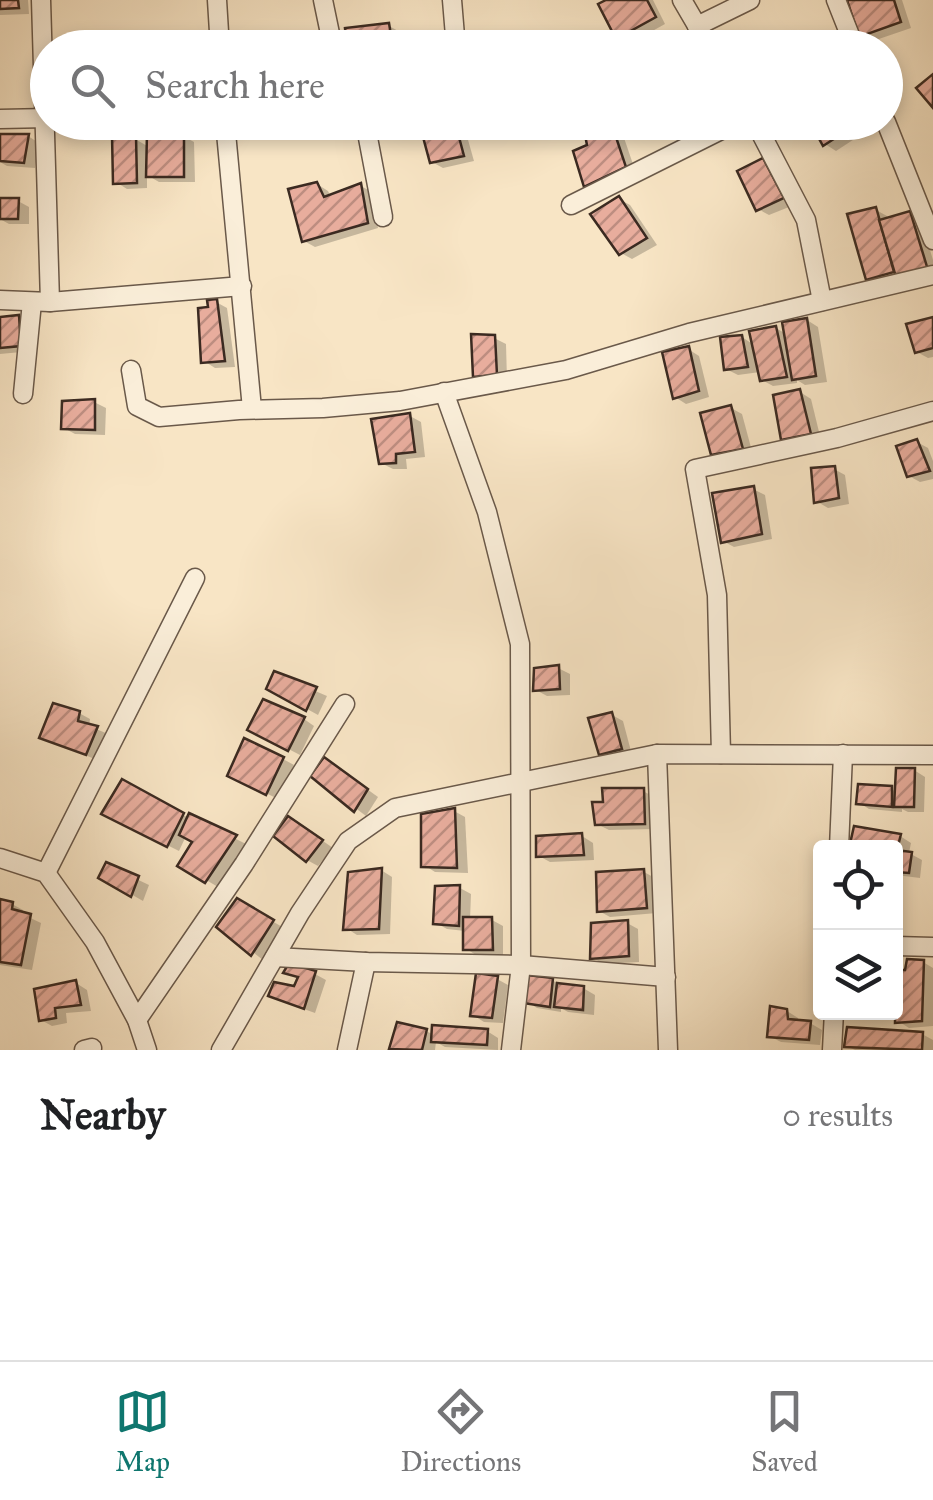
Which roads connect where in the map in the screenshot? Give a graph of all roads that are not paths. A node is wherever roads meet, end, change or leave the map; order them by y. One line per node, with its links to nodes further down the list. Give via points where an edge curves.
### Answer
1 (41, 0): 9 (street)
2 (217, 0): 10 (street)
3 (322, 0): 11 (street)
4 (452, 0): 12 (street)
5 (682, 0): 8 (street)
6 (750, 0): 8 (street)
7 (836, 0): 14 (street)
8 (697, 26): 13 (street)
9 (42, 30)
10 (219, 30)
11 (329, 30)
12 (454, 30)
13 (699, 30)
14 (848, 30)
15 (0, 118): 16 (street)
16 (30, 118)
17 (45, 140): 30 (street)
18 (227, 140): 27 (street)
19 (368, 140): 24 (street)
20 (700, 140): 23 (street)
21 (764, 140): 29 (street, via 806,220)
22 (893, 140): 25 (street)
23 (570, 204)
24 (383, 217)
25 (933, 240)
26 (933, 275): 29 (street)
27 (242, 286): 30 (street); 34 (street)
28 (0, 300): 30 (street)
29 (822, 301): 32 (street, via 566,370)
30 (41, 302): 33 (street)
31 (131, 370): 34 (street, via 137,406 159,417)
32 (444, 392): 34 (street, via 400,402); 42 (street, via 487,512 520,644)
33 (23, 394)
34 (252, 409)
35 (933, 411): 39 (street, via 695,470 717,595)
36 (194, 578): 45 (street)
37 (345, 704): 52 (street)
38 (657, 754): 39 (street); 42 (street); 51 (street)
39 (721, 754): 40 (street)
40 (843, 754): 41 (street); 43 (street)
41 (933, 755)
42 (520, 782): 48 (street, via 395,808 348,841); 50 (street)
43 (840, 840)
44 (0, 858): 45 (street)
45 (46, 872): 52 (street, via 95,942)
46 (903, 946): 47 (street)
47 (933, 947)
48 (275, 957): 49 (street); 55 (street)
49 (366, 962): 50 (street); 56 (street)
50 (522, 965): 51 (street); 57 (street)
51 (666, 978): 58 (street)
52 (137, 1020): 54 (street)
53 (834, 1020): 59 (street)
54 (147, 1050)
55 (220, 1050)
56 (347, 1050)
57 (511, 1050)
58 (668, 1050)
59 (832, 1050)

